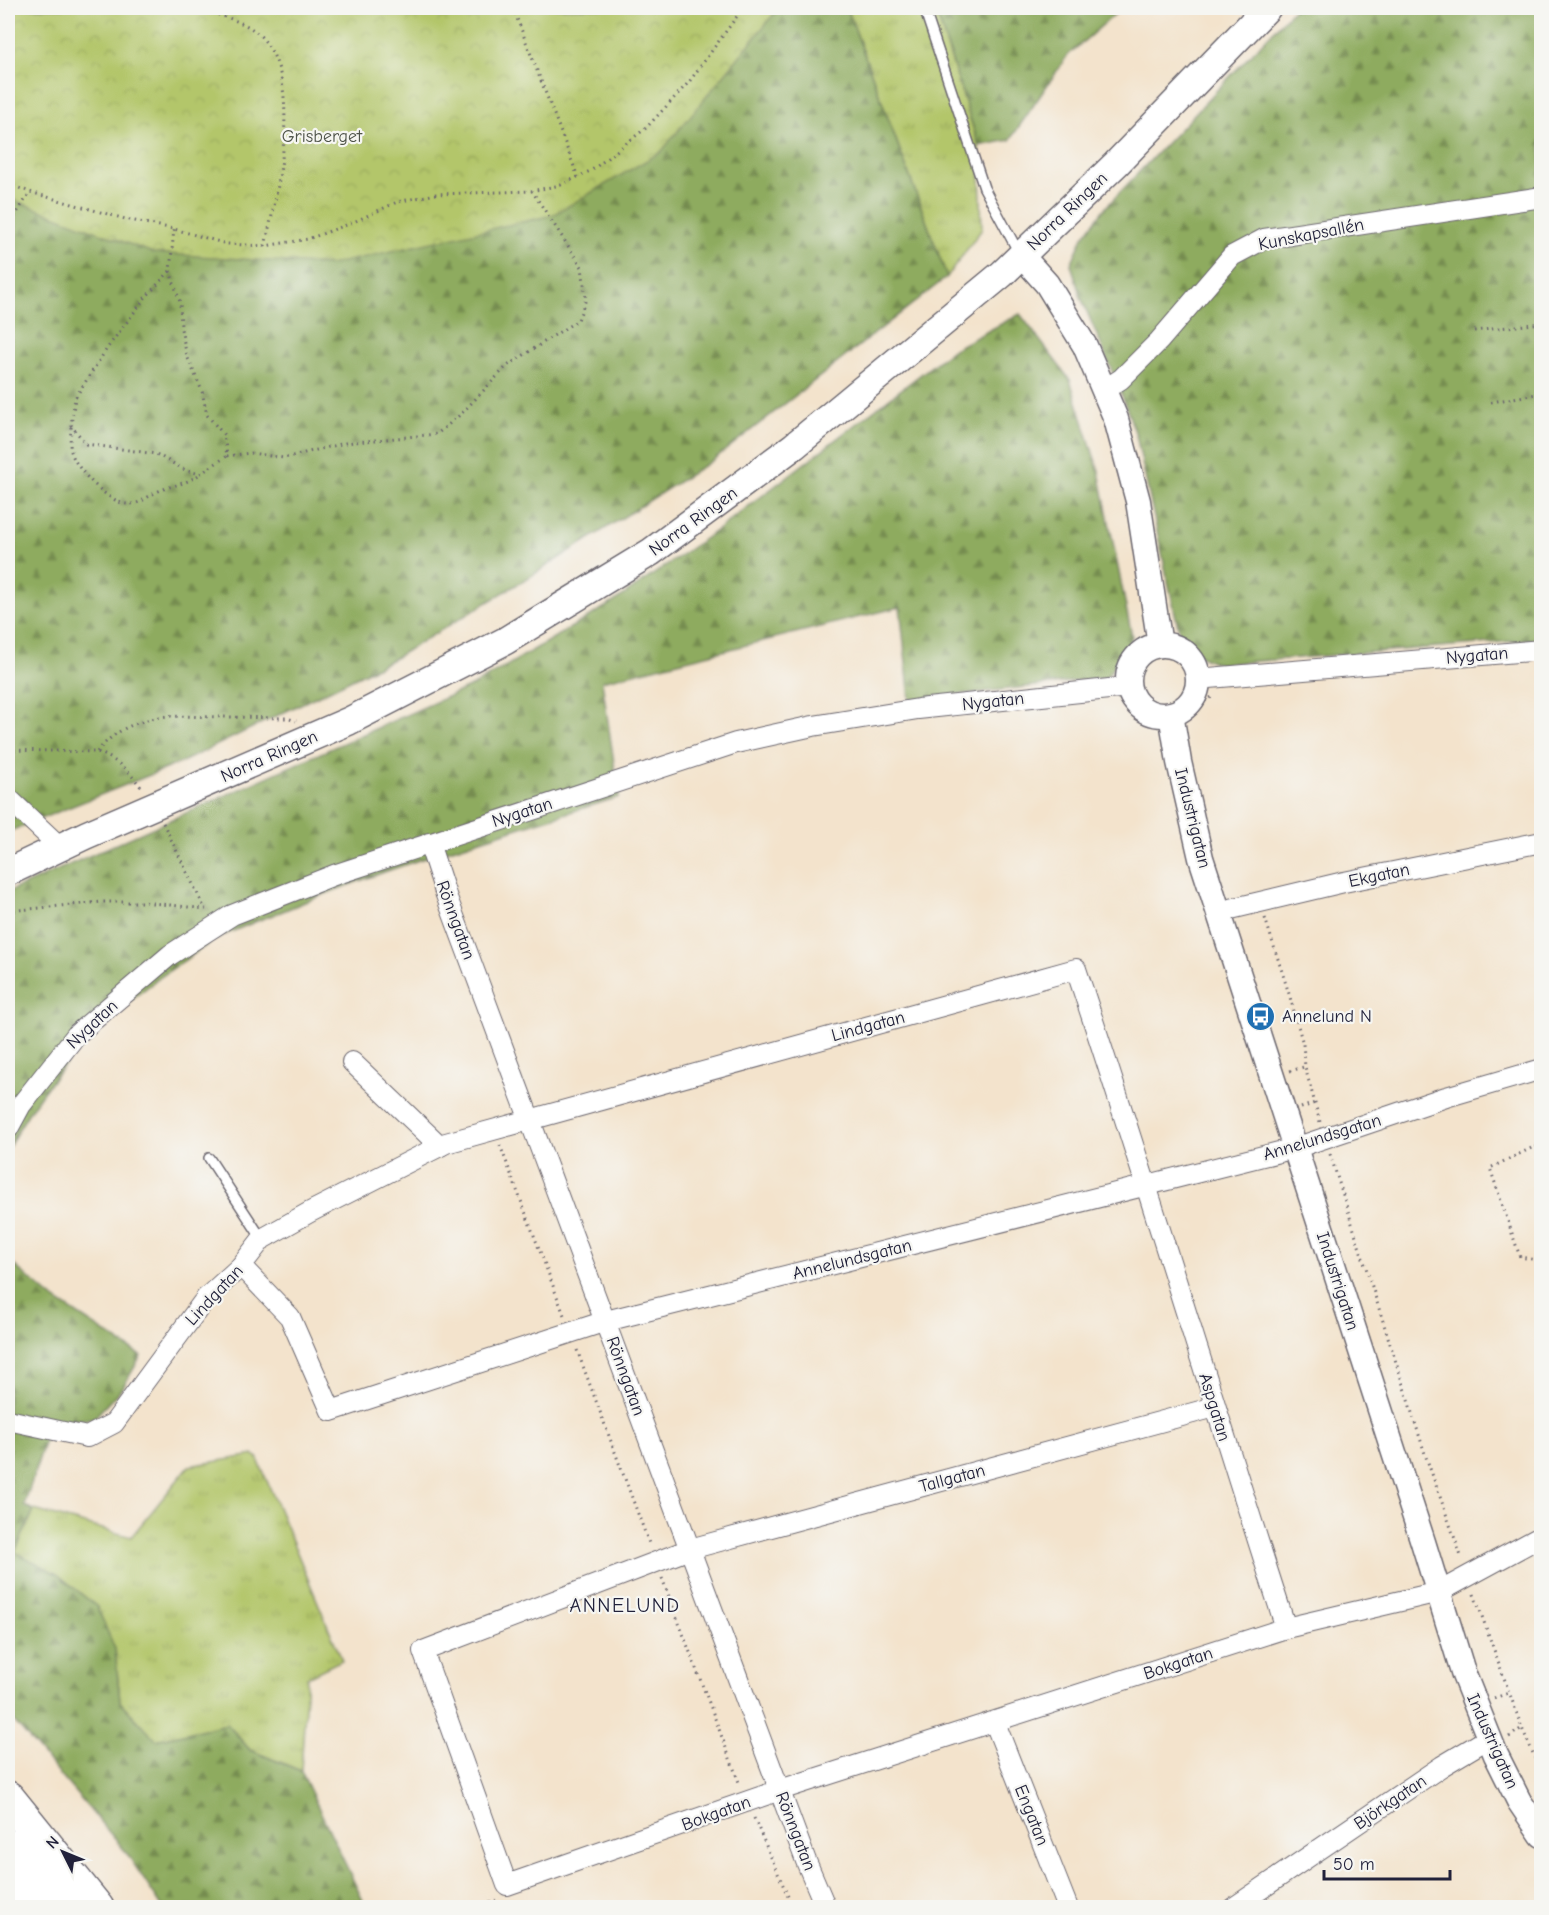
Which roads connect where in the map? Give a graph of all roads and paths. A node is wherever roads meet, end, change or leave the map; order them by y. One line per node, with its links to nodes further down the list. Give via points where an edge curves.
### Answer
1 (195, 8): 13 (path, via 253,30 272,49 282,80 284,139)
2 (513, 8): 6 (path)
3 (743, 8): 6 (path, via 689,82 645,128)
4 (924, 8): 14 (lane, via 984,188)
5 (1267, 8): 14 (main road, Norra Ringen, via 1124,156)
6 (578, 177): 8 (path)
7 (8, 184): 9 (path)
8 (531, 191): 13 (path, via 436,194 397,202 308,239); 22 (path, via 582,267 586,299 578,321 507,366 437,434 345,443 284,458 251,453)
9 (30, 192): 11 (path); 12 (path)
10 (1542, 196): 18 (street, Kunskapsallén, via 1264,239 1232,256 1159,341 1121,379)
11 (8, 227)
12 (174, 229): 13 (path, via 227,244); 15 (path)
13 (265, 246)
14 (1021, 255): 18 (street, via 1047,284 1085,346); 31 (main road, Norra Ringen, via 794,446 651,552 505,641)
15 (170, 271): 21 (path, via 108,347 75,398); 22 (path, via 180,302 187,356 207,415 224,435)
16 (1542, 323): 17 (path)
17 (1474, 331)
18 (1104, 390): 24 (street, via 1138,501)
19 (1542, 393): 20 (path)
20 (1491, 402)
21 (71, 425): 23 (path, via 86,444 156,454); 23 (path, via 71,452 83,472 104,492 126,504 188,483)
22 (226, 456): 23 (path)
23 (200, 474)
24 (1160, 645): 27 (street, via 1173,646 1186,654); 28 (street, via 1137,656 1129,669)
25 (1542, 650): 26 (street, Nygatan)
26 (1226, 676): 27 (street, Nygatan); 30 (path, via 1224,687)
27 (1197, 680): 30 (street, via 1192,701)
28 (1128, 687): 29 (street, Nygatan); 30 (street, via 1141,708)
29 (1100, 690): 30 (path, via 1103,697 1125,706); 38 (street, Nygatan, via 918,709 736,743)
30 (1172, 716): 43 (street, Industrigatan, via 1201,858)
31 (318, 735): 33 (path, via 287,718 168,716 124,727); 39 (main road, Norra Ringen)
32 (8, 750): 33 (path)
33 (97, 752): 34 (path, via 128,770)
34 (146, 793)
35 (8, 798): 39 (street)
36 (162, 823): 44 (path)
37 (1542, 842): 41 (street, Ekgatan)
38 (429, 843): 44 (street, Nygatan, via 232,915); 47 (street, Rönngatan)
39 (60, 847): 40 (main road, Norra Ringen)
40 (8, 872)
41 (1259, 903): 43 (street, Ekgatan); 50 (path, via 1288,988)
42 (8, 911): 44 (path, via 143,902)
43 (1218, 912): 53 (street, Industrigatan)
44 (210, 918): 48 (street, Nygatan, via 76,1034 21,1105)
45 (352, 1062): 52 (street)
46 (1542, 1069): 50 (street, Annelundsgatan)
47 (531, 1119): 49 (street, Lindgatan); 55 (street, Lindgatan, via 1076,969); 59 (street, Rönngatan)
48 (8, 1129)
49 (494, 1129): 52 (street, Lindgatan); 60 (path)
50 (1325, 1138): 53 (street, Annelundsgatan); 66 (path, via 1419,1437)
51 (1542, 1143): 57 (path, via 1490,1168 1520,1257)
52 (440, 1146): 56 (street, Lindgatan)
53 (1294, 1148): 55 (street, Annelundsgatan); 67 (street, Industrigatan)
54 (209, 1158): 56 (lane)
55 (1148, 1186): 59 (street, Annelundsgatan); 61 (street, Aspgatan)
56 (262, 1239): 58 (street, Lindgatan)
57 (1542, 1261)
58 (241, 1266): 60 (street, Annelundsgatan, via 290,1317 331,1411); 62 (street, Lindgatan, via 206,1298 114,1423 87,1437)
59 (606, 1321): 60 (street, Annelundsgatan); 64 (street, Rönngatan)
60 (571, 1332): 65 (path)
61 (1215, 1407): 64 (street, Tallgatan); 68 (street, Aspgatan)
62 (8, 1420)
63 (1542, 1536): 66 (street, Bokgatan)
64 (690, 1549): 65 (street, Bokgatan); 72 (street, Rönngatan)
65 (656, 1562): 74 (path); 74 (street, Bokgatan, via 423,1651 507,1885)
66 (1468, 1576): 67 (street, Bokgatan); 71 (path)
67 (1439, 1593): 68 (street, Bokgatan); 70 (street, Industrigatan, via 1464,1675)
68 (1286, 1628): 69 (street, Bokgatan)
69 (995, 1723): 72 (street, Bokgatan); 83 (street, Engatan)
70 (1489, 1738): 75 (street, Industrigatan, via 1519,1801); 84 (street, Björkgatan)
71 (1542, 1774)
72 (780, 1790): 74 (street, Bokgatan); 82 (street, Rönngatan)
73 (8, 1798): 80 (highway)
74 (747, 1802): 81 (path)
75 (1542, 1834)
76 (8, 1846): 79 (highway)
77 (8, 1885): 78 (highway)
78 (32, 1908)
79 (56, 1908)
80 (97, 1908)
81 (793, 1908)
82 (826, 1908)
83 (1068, 1908)
84 (1233, 1908)

